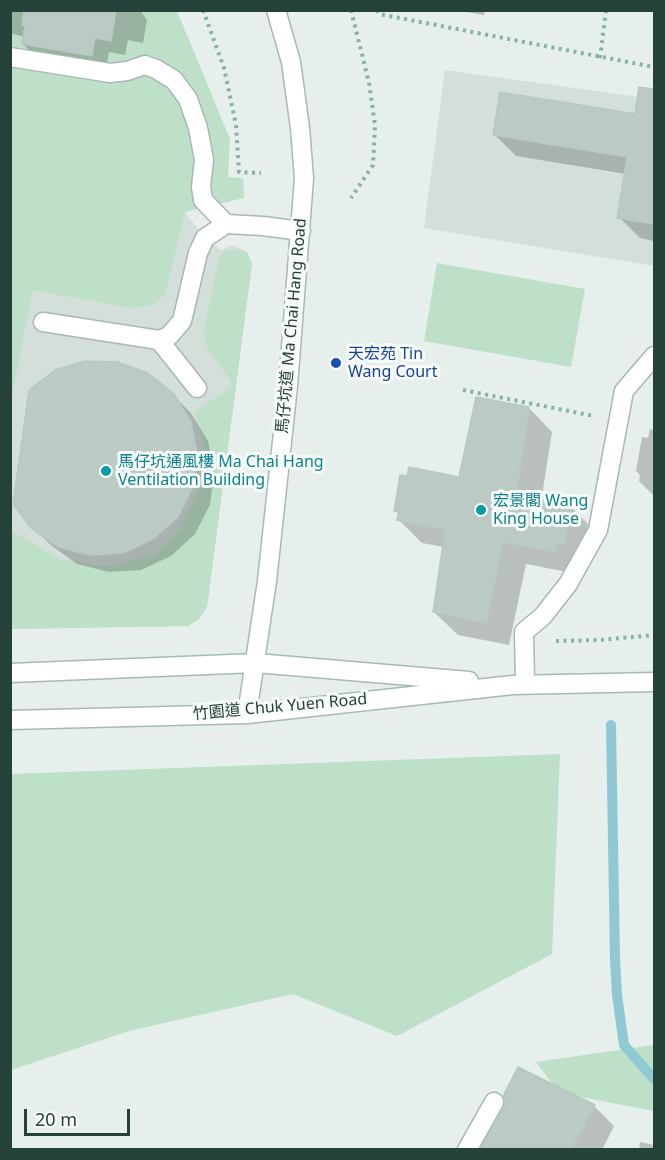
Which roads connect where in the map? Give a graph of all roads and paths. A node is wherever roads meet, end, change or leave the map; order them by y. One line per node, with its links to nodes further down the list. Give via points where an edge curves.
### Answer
1 (203, 10): 9 (path, via 224,68 236,124 239,172)
2 (276, 10): 12 (main road, 馬仔坑道 Ma Chai Hang Road, via 291,62 300,128 304,178)
3 (351, 10): 10 (path, via 375,125 373,165)
4 (377, 10): 7 (path, via 379,14)
5 (606, 10): 7 (path)
6 (10, 57): 11 (main road, via 110,73 145,65 174,80 188,99 198,129 204,160 203,200)
7 (600, 58): 8 (path)
8 (654, 68)
9 (261, 173)
10 (351, 198)
11 (226, 224): 12 (main road); 14 (main road, via 205,238 182,321 169,336)
12 (301, 231): 21 (main road, 馬仔坑道 Ma Chai Hang Road, via 288,386)
13 (43, 322): 14 (main road)
14 (159, 340): 16 (main road)
15 (654, 356): 18 (main road, via 624,391)
16 (197, 388)
17 (463, 390): 18 (path)
18 (618, 421): 20 (main road, via 598,530 567,584 543,616 524,633)
19 (654, 635): 20 (path)
20 (524, 641): 24 (main road)
21 (256, 663): 22 (main road, 竹園道 Chuk Yuen Road); 24 (main road, 竹園道 Chuk Yuen Road); 25 (main road, 馬仔坑道 Ma Chai Hang Road)
22 (10, 673)
23 (654, 682): 24 (main road, 竹園道 Chuk Yuen Road)
24 (519, 685): 25 (main road, 竹園道 Chuk Yuen Road)
25 (247, 714): 26 (main road, 竹園道 Chuk Yuen Road)
26 (10, 720)
27 (494, 1102): 28 (main road)
28 (467, 1149)

